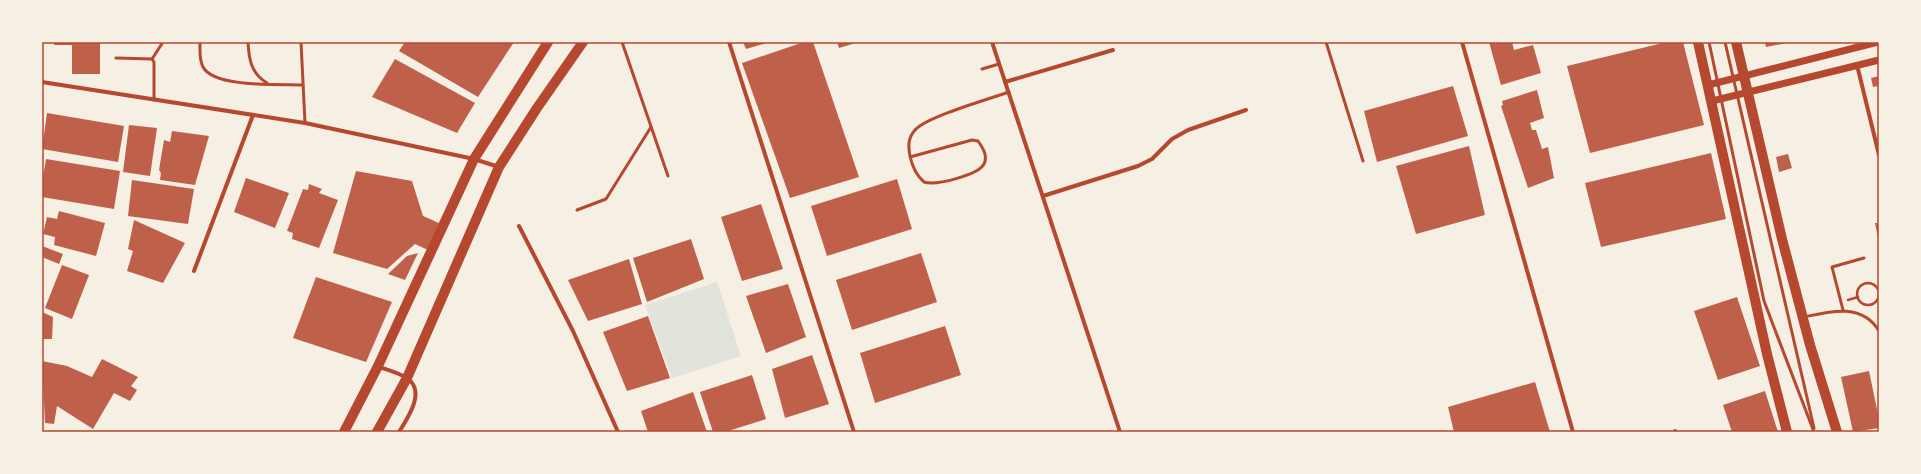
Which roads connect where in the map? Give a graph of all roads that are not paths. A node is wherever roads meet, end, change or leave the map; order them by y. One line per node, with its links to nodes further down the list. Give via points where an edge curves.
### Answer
1 (163, 42): 19 (lane)
2 (200, 42): 28 (lane, via 203,67 211,75 226,81)
3 (248, 42): 28 (lane, via 257,76)
4 (302, 42): 30 (lane)
5 (548, 42): 42 (main road)
6 (583, 42): 44 (main road)
7 (622, 42): 39 (lane)
8 (729, 42): 60 (street)
9 (992, 42): 21 (street)
10 (1326, 42): 43 (lane)
11 (1462, 42): 62 (street)
12 (1698, 42): 29 (main road)
13 (1709, 42): 29 (lane)
14 (1725, 42): 25 (lane)
15 (1736, 42): 24 (main road)
16 (1878, 42): 24 (street)
17 (1113, 50): 27 (street)
18 (116, 58): 19 (lane)
19 (152, 59): 34 (lane)
20 (1879, 60): 22 (street)
21 (999, 64): 23 (lane); 27 (street)
22 (1857, 65): 32 (street); 40 (street)
23 (982, 69)
24 (1744, 76): 25 (street); 32 (main road)
25 (1733, 78): 29 (street); 33 (lane)
26 (42, 82): 34 (street)
27 (1005, 82): 31 (street)
28 (267, 83): 30 (lane)
29 (1713, 83): 35 (main road)
30 (303, 85): 38 (lane)
31 (1008, 92): 41 (lane, via 919,126 913,131 908,142); 46 (street)
32 (1748, 93): 33 (street); 52 (main road, via 1781,236)
33 (1736, 96): 35 (street); 64 (lane)
34 (154, 100): 37 (street)
35 (1716, 100): 63 (main road, via 1766,346); 64 (lane, via 1764,301)
36 (1246, 110): 46 (street, via 1188,130 1172,139 1152,159 1138,166)
37 (253, 115): 38 (street); 50 (street)
38 (305, 123): 42 (street)
39 (651, 127): 45 (lane); 47 (lane, via 606,199)
40 (1879, 155)
41 (910, 157): 41 (lane, via 918,177 929,184 940,183 978,170 986,160 982,146 978,141 972,140)
42 (474, 159): 44 (street); 54 (main road)
43 (1363, 161)
44 (499, 167): 55 (main road)
45 (668, 176)
46 (1043, 196): 61 (street)
47 (577, 210)
48 (519, 226): 59 (street, via 573,331)
49 (1864, 258): 51 (lane, via 1832,267)
50 (194, 271)
51 (1843, 310): 52 (lane); 53 (lane, via 1869,318)
52 (1803, 317): 65 (main road)
53 (1879, 331)
54 (378, 366): 55 (street); 56 (main road)
55 (407, 378): 57 (main road); 58 (street, via 411,382 415,396 414,405)
56 (344, 432)
57 (376, 432)
58 (399, 432)
59 (618, 432)
60 (854, 432)
61 (1120, 432)
62 (1573, 432)
63 (1787, 432)
64 (1814, 432)
65 (1837, 432)

